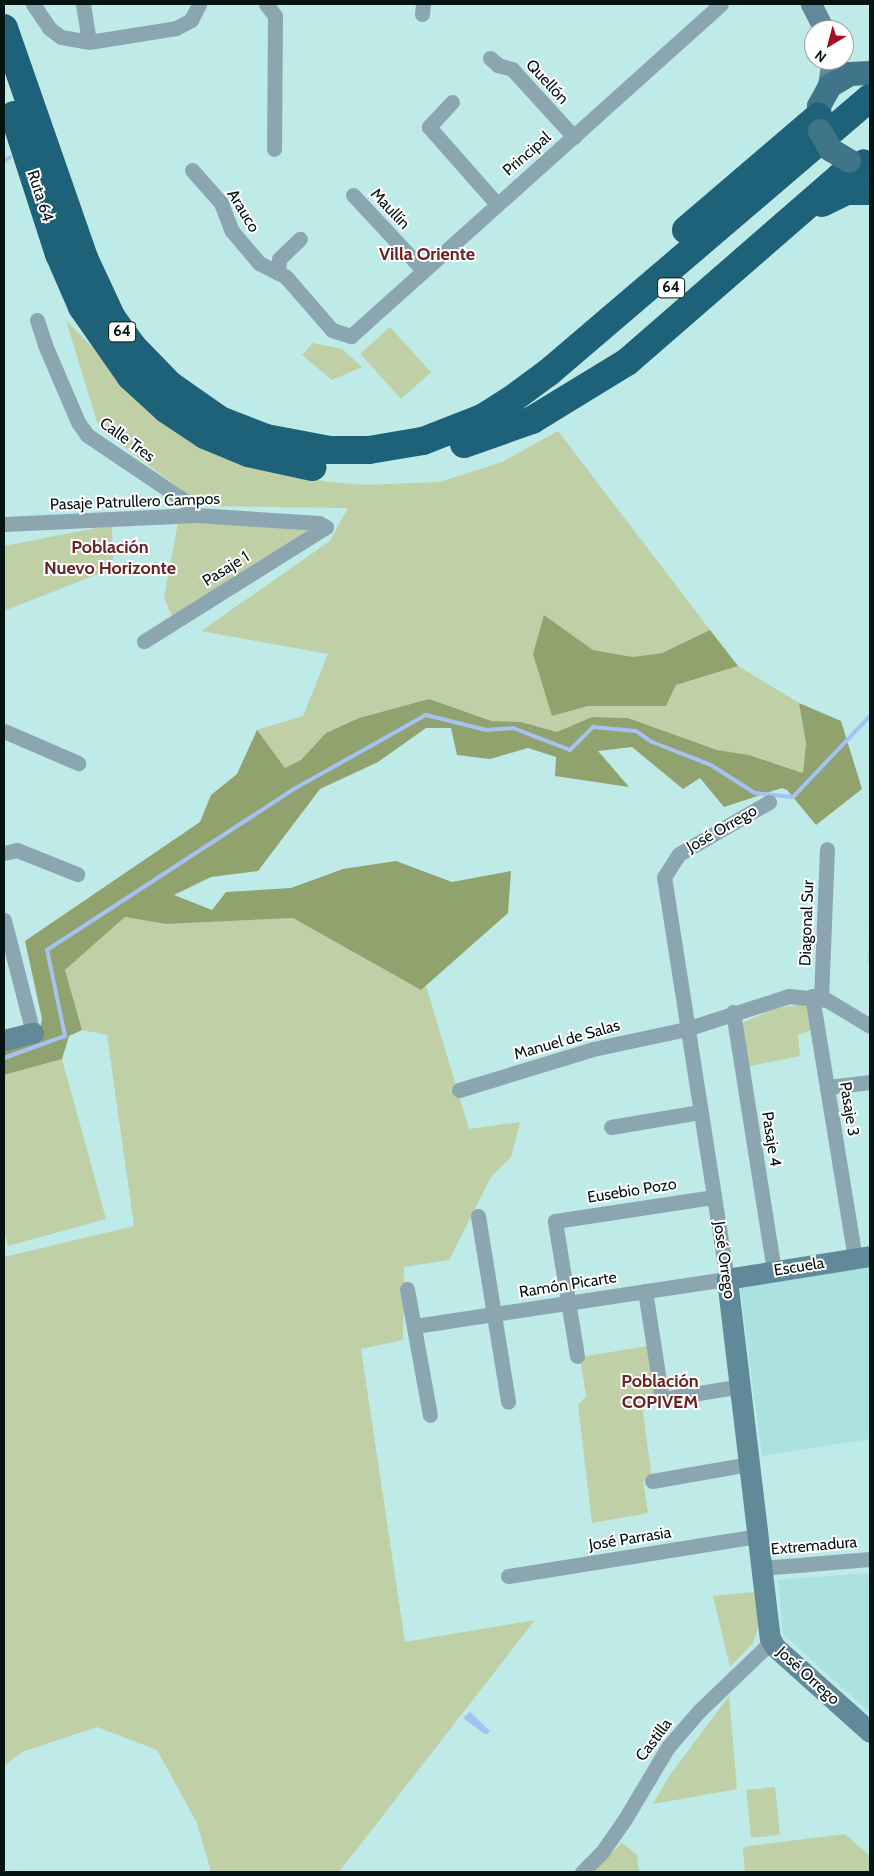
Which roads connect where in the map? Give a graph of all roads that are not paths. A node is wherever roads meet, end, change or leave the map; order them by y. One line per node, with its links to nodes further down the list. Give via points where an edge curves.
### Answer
1 (33, 4): 9 (street, via 50,28 61,37)
2 (83, 4): 9 (street)
3 (199, 4): 9 (street, via 191,20 176,28)
4 (266, 4): 19 (street, via 275,16)
5 (721, 4): 18 (street, Principal)
6 (812, 4): 7 (street)
7 (819, 20)
8 (4, 28): 32 (highway, Ruta 64 / 64, via 84,258 104,302 133,346 170,385 220,420 266,438 330,450)
9 (89, 42)
10 (490, 58): 18 (street, Quellón, via 498,65 512,69)
11 (830, 70): 14 (street)
12 (864, 74): 14 (main road, via 845,76); 32 (highway, 64, via 530,386 466,425 423,441)
13 (4, 83): 31 (highway, Ruta 64 / 64, via 59,254 82,307 107,346 148,393 185,423 248,453 292,464 344,468 408,461)
14 (827, 91): 17 (main road)
15 (452, 102): 24 (street, via 429,127)
16 (870, 119): 31 (highway, 64, via 554,389 520,414)
17 (819, 124): 20 (main road, bridge, via 831,150); 32 (highway, via 498,390 451,419)
18 (574, 137): 24 (street, Principal)
19 (274, 149)
20 (864, 162): 25 (highway, via 841,176)
21 (192, 170): 28 (street, Arauco, via 221,203 237,238 259,263)
22 (870, 191): 25 (highway, via 837,194)
23 (353, 195): 27 (street, Maullín)
24 (497, 204): 27 (street, Principal)
25 (786, 225): 31 (highway, via 627,362 532,420)
26 (300, 239): 28 (street, via 278,259)
27 (422, 269): 30 (street, Principal)
28 (278, 273): 30 (street, Arauco, via 293,283 338,334 351,336)
29 (37, 320): 33 (street, Calle Tres, via 44,345 78,422 87,435 182,499)
30 (357, 332)
31 (464, 444)
32 (391, 448)
33 (197, 515): 34 (street, Pasaje Patrullero Campos); 35 (street, Pasaje Patrullero Campos, via 319,523)
34 (4, 524)
35 (326, 527): 36 (street, Pasaje 1)
36 (144, 641)
37 (4, 731): 38 (street)
38 (78, 763)
39 (769, 802): 47 (street, José Orrego, via 679,854 664,877)
40 (827, 849): 44 (street, Diagonal Sur)
41 (4, 853): 42 (street, via 17,850)
42 (77, 874)
43 (4, 920): 48 (street)
44 (817, 997): 45 (street, via 789,996); 46 (street); 51 (street, Pasaje 3)
45 (733, 1012): 47 (street); 58 (street, Pasaje 4)
46 (870, 1026)
47 (686, 1029): 52 (street, Manuel de Salas, via 593,1048); 53 (street, José Orrego)
48 (33, 1032): 49 (street)
49 (4, 1040)
50 (870, 1082): 51 (street)
51 (828, 1087): 57 (street, Pasaje 3)
52 (459, 1090)
53 (700, 1112): 54 (street); 55 (street, José Orrego)
54 (611, 1127)
55 (714, 1197): 59 (street, José Orrego); 62 (street, Eusebio Pozo, via 555,1221)
56 (478, 1216): 63 (street)
57 (863, 1257): 58 (street, Escuela)
58 (774, 1271): 59 (street, Escuela)
59 (727, 1279): 61 (street, Ramón Picarte); 66 (street, José Orrego)
60 (407, 1289): 64 (street)
61 (645, 1291): 62 (street, Ramón Picarte); 66 (street, via 662,1399)
62 (570, 1302): 63 (street, Ramón Picarte); 65 (street)
63 (494, 1314): 64 (street, Ramón Picarte); 67 (street)
64 (415, 1326): 68 (street)
65 (578, 1356)
66 (741, 1386): 69 (street, José Orrego)
67 (508, 1402)
68 (430, 1415)
69 (749, 1464): 70 (street); 71 (street, José Orrego)
70 (652, 1480)
71 (757, 1536): 73 (street, José Orrego); 74 (street, José Parrasia)
72 (870, 1559): 73 (street, Extremadura)
73 (761, 1568): 75 (street, José Orrego)
74 (508, 1576)
75 (771, 1642): 76 (street, José Orrego); 77 (street, Castilla, via 668,1747 625,1819 602,1852)
76 (870, 1732)
77 (582, 1872)

